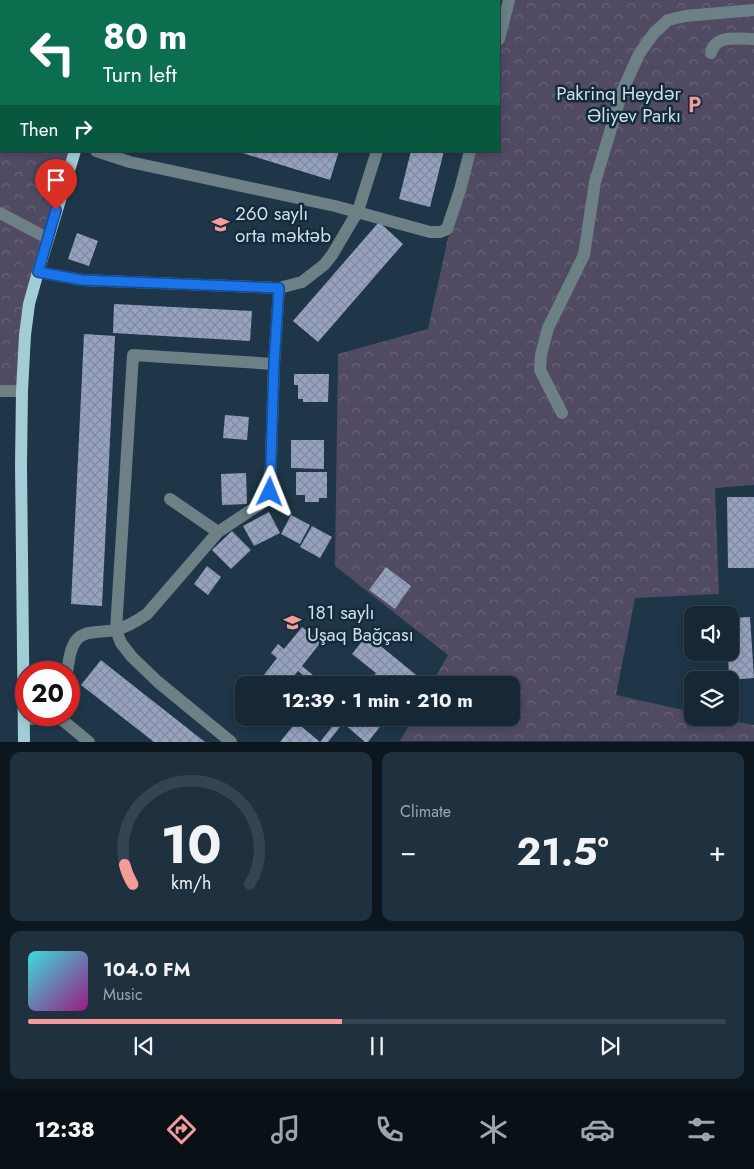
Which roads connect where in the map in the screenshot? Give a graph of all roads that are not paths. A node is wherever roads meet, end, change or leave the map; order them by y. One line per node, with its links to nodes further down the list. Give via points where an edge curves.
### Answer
1 (508, 0): 3 (street)
2 (754, 10): 18 (street, via 668,20 639,54 622,92 595,182 584,254 548,328 541,355 540,370)
3 (500, 35)
4 (754, 38): 5 (street, via 724,39 717,42)
5 (710, 53)
6 (75, 152): 12 (main road)
7 (99, 152): 10 (street, via 130,162)
8 (377, 152): 10 (street)
9 (470, 152): 10 (street, via 447,229 430,232)
10 (358, 211): 14 (street, via 324,265 302,282)
11 (0, 213): 12 (street)
12 (47, 238): 13 (main road)
13 (38, 272): 14 (street, via 82,280); 17 (main road, via 29,304)
14 (279, 288): 15 (street)
15 (274, 364): 20 (street, via 268,499); 21 (street, via 133,355)
16 (0, 391): 17 (street)
17 (22, 391): 22 (main road)
18 (562, 413)
19 (170, 498): 20 (street)
20 (218, 532): 21 (street, via 147,614)
21 (116, 630): 23 (street, via 83,634 76,640); 28 (street, via 127,650 158,682)
22 (24, 661)
23 (69, 661)
24 (24, 726): 26 (main road)
25 (70, 726): 27 (street)
26 (24, 742)
27 (89, 742)
28 (231, 742)

